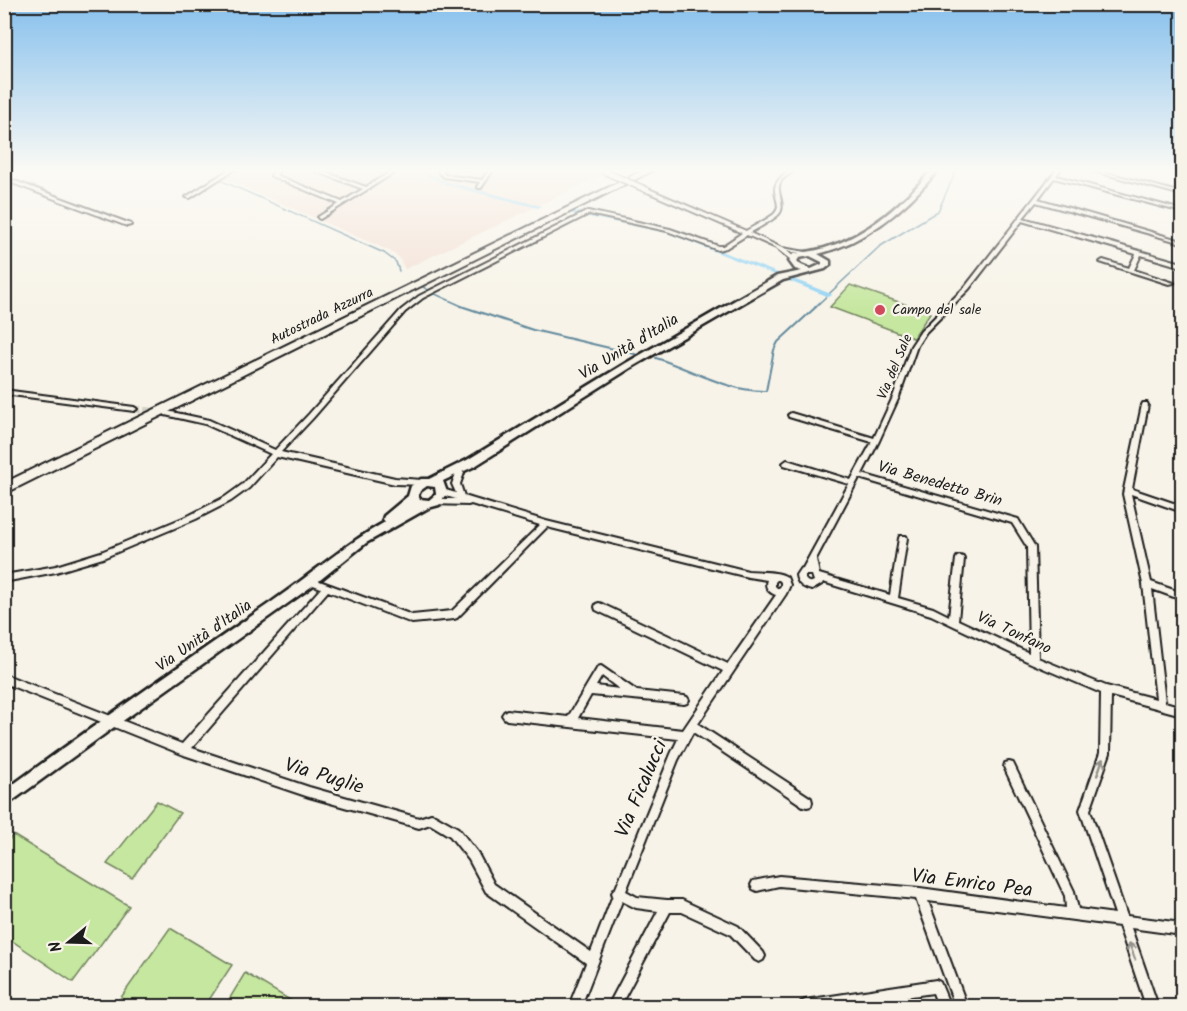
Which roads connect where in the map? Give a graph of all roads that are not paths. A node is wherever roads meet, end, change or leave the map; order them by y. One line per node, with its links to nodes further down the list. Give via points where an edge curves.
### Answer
1 (106, 216): 14 (street)
2 (323, 216): 12 (street)
3 (543, 216): 39 (highway, Autostrada Azzurra)
4 (556, 216): 43 (highway, Autostrada Azzurra)
5 (580, 216): 35 (street, via 411,303)
6 (607, 216): 15 (street, via 668,230 718,248)
7 (707, 216): 15 (street, bridge)
8 (773, 216): 15 (street)
9 (885, 216): 17 (main road)
10 (1023, 216): 13 (street, Via del Sale)
11 (1092, 216): 16 (street)
12 (320, 218)
13 (1021, 219): 20 (street); 34 (street, Via del Sale, via 967,288 914,346)
14 (129, 225)
15 (746, 233): 18 (street)
16 (1182, 242)
17 (836, 247): 19 (main road); 22 (main road)
18 (778, 248): 19 (street); 21 (street)
19 (808, 253): 21 (main road); 22 (main road)
20 (1139, 253): 24 (street); 26 (street)
21 (793, 260): 25 (main road, via 798,267); 27 (main road)
22 (826, 261): 25 (main road, Via Unità d'Italia, via 825,267)
23 (1103, 262): 26 (street)
24 (1182, 265)
25 (809, 270): 27 (main road, Via Unità d'Italia)
26 (1131, 271): 28 (street)
27 (780, 278): 36 (main road, Via Unità d'Italia, via 628,365)
28 (1171, 283)
29 (4, 392): 31 (street)
30 (1145, 405): 44 (street)
31 (134, 409)
32 (167, 413): 35 (street, via 207,422)
33 (791, 415): 34 (street)
34 (876, 441): 40 (street, Via del Sale)
35 (277, 454): 41 (street); 56 (street, via 246,486 193,517 103,555)
36 (471, 463): 38 (main road); 42 (main road)
37 (787, 463): 40 (street, Via Benedetto Brin)
38 (460, 473): 45 (main road); 47 (street, via 456,484)
39 (4, 479)
40 (855, 479): 55 (street, Via del Sale, via 812,557); 65 (street, Via Benedetto Brin, via 1015,521 1031,547)
41 (395, 481): 42 (street); 46 (street)
42 (427, 483): 45 (main road, via 439,484); 46 (main road)
43 (4, 489)
44 (1128, 490): 50 (street); 59 (street)
45 (442, 491): 47 (street); 49 (main road)
46 (413, 496): 49 (main road, via 416,502); 53 (main road)
47 (461, 497): 48 (street)
48 (469, 502): 49 (street); 51 (street)
49 (430, 503): 53 (main road, Via Unità d'Italia)
50 (1182, 509)
51 (546, 524): 58 (street); 60 (street, via 454,615 412,619)
52 (903, 538): 62 (street)
53 (362, 540): 57 (main road, Via Unità d'Italia)
54 (960, 559): 64 (street)
55 (811, 576): 58 (street, Via Tonfano); 58 (street, via 801,580 805,585); 62 (street, Via Tonfano)
56 (4, 579)
57 (311, 581): 60 (street); 75 (main road, Via Unità d'Italia)
58 (778, 584): 66 (street, Via Ficalucci, via 776,604)
59 (1147, 584): 61 (street); 72 (street)
60 (327, 587): 79 (street)
61 (1182, 596)
62 (893, 600): 64 (street, Via Tonfano)
63 (599, 607): 66 (street)
64 (953, 622): 65 (street, Via Tonfano)
65 (1034, 660): 69 (street, Via Tonfano)
66 (729, 669): 77 (street, Via Ficalucci)
67 (4, 678): 75 (street, Via Puglie)
68 (589, 690): 70 (street); 70 (street, via 601,670); 76 (street)
69 (1106, 690): 72 (street, Via Tonfano); 88 (street, one-way to 69, via 1085,810 1105,753)
70 (634, 694): 71 (street)
71 (684, 700)
72 (1161, 705): 73 (street, Via Tonfano)
73 (1182, 711)
74 (507, 715): 76 (street)
75 (112, 720): 79 (street, Via Puglie); 81 (main road, Via Unità d'Italia)
76 (570, 722): 78 (street)
77 (691, 724): 78 (street, Via Ficalucci); 82 (street)
78 (685, 735): 84 (street, Via Ficalucci)
79 (184, 750): 91 (street, Via Puglie, via 419,823 431,819 454,832 473,856 490,888)
80 (1009, 767): 87 (street, via 1070,895)
81 (4, 800)
82 (807, 802)
83 (757, 885): 85 (street, Via Enrico Pea, via 779,881)
84 (618, 893): 86 (street, via 636,902); 91 (street, Via Ficalucci)
85 (920, 894): 87 (street, Via Enrico Pea); 96 (street)
86 (667, 906): 90 (street, via 682,906 734,930); 93 (street)
87 (1073, 915): 88 (street, Via Enrico Pea)
88 (1121, 921): 89 (street, Via Enrico Pea); 97 (street, one-way to 88)
89 (1182, 929)
90 (759, 956)
91 (593, 961): 92 (street, Via Ficalucci)
92 (578, 1005)
93 (614, 1006)
94 (805, 1006): 95 (street, via 936,986)
95 (944, 1006)
96 (961, 1006)
97 (1152, 1006)

